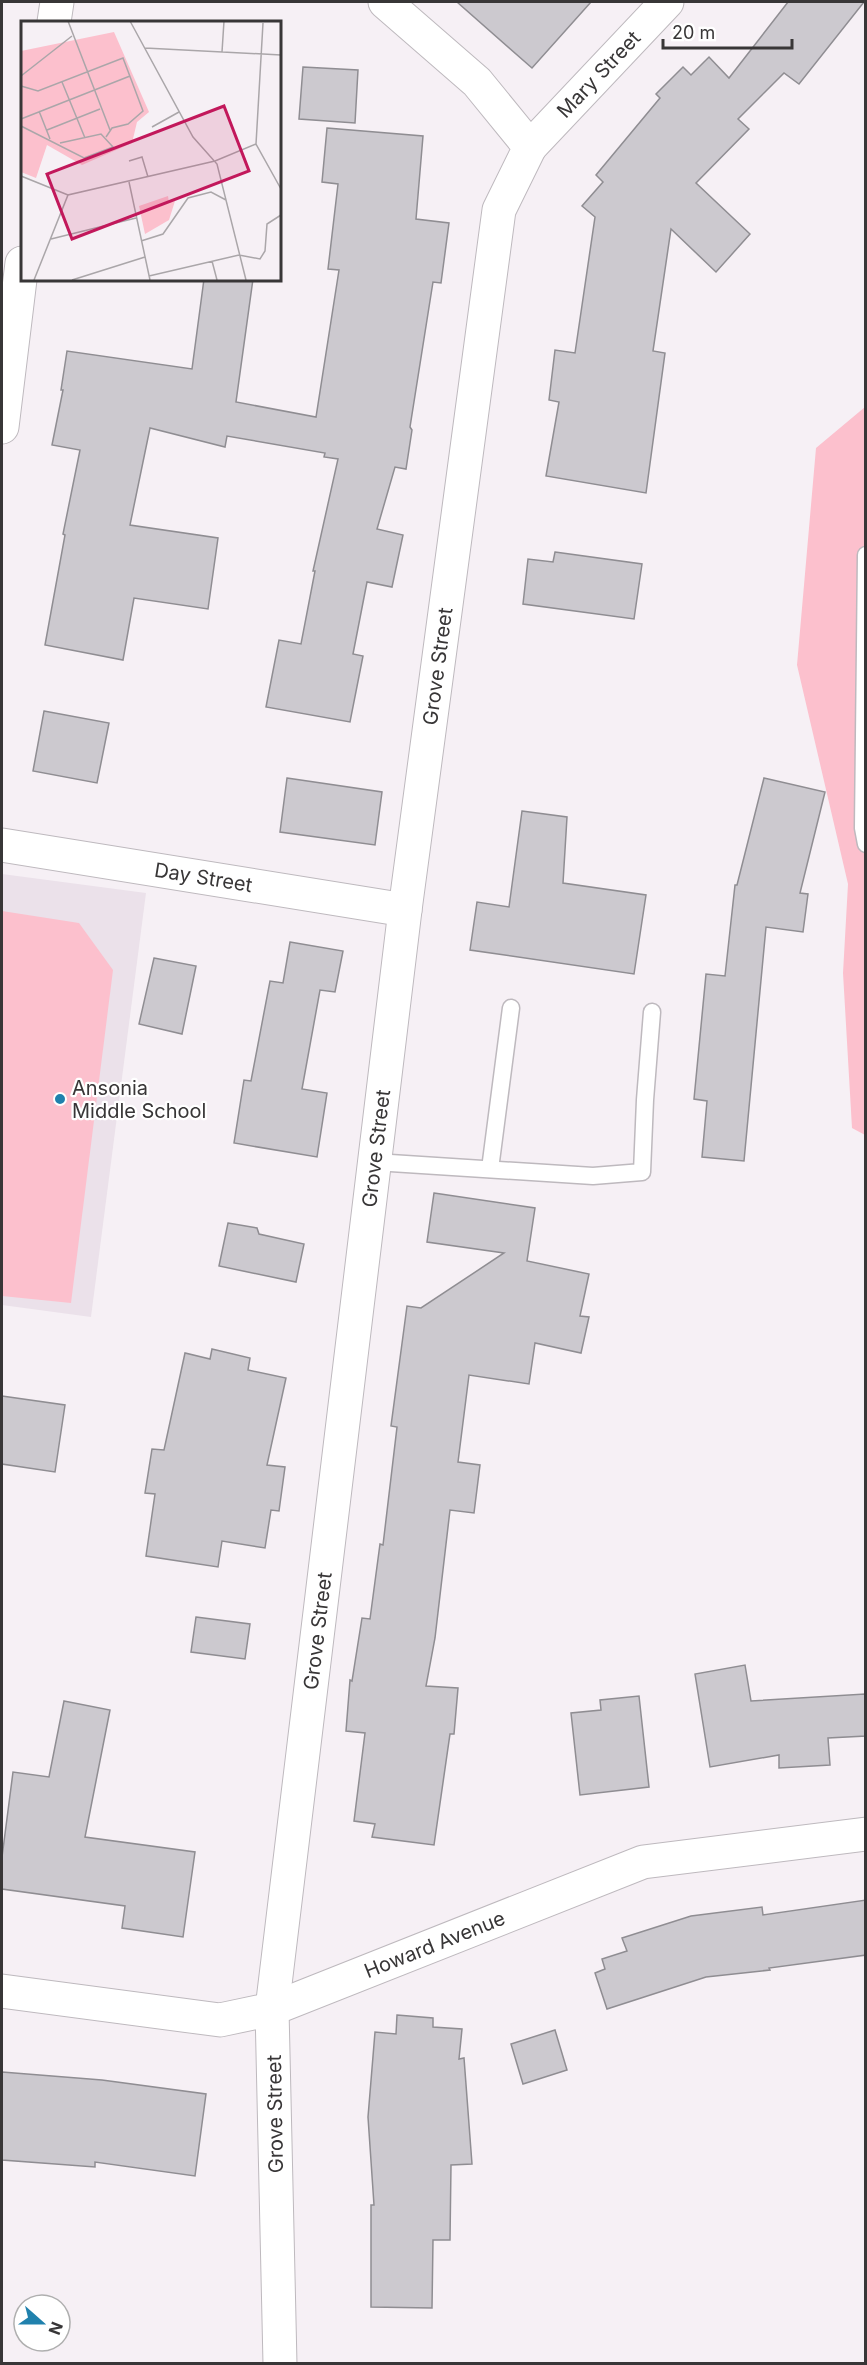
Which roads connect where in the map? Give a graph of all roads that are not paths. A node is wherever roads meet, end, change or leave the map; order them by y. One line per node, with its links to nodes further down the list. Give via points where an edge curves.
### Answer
1 (57, 2): 4 (street)
2 (385, 2): 5 (street, via 477,82)
3 (667, 2): 5 (street, Mary Street)
4 (54, 21)
5 (530, 147): 11 (street, Grove Street, via 499,210)
6 (21, 271): 7 (street)
7 (2, 427)
8 (866, 555): 9 (lane)
9 (866, 844)
10 (2, 845): 11 (street, Day Street)
11 (405, 910): 14 (street, Grove Street)
12 (511, 1008): 15 (lane)
13 (652, 1012): 15 (lane, via 642,1172 593,1176)
14 (375, 1162): 15 (lane); 18 (street, Grove Street)
15 (490, 1169)
16 (866, 1834): 18 (street, Howard Avenue, via 643,1862)
17 (2, 1991): 18 (street, Howard Avenue, via 220,2020)
18 (272, 2009): 19 (street, Grove Street)
19 (280, 2364)

